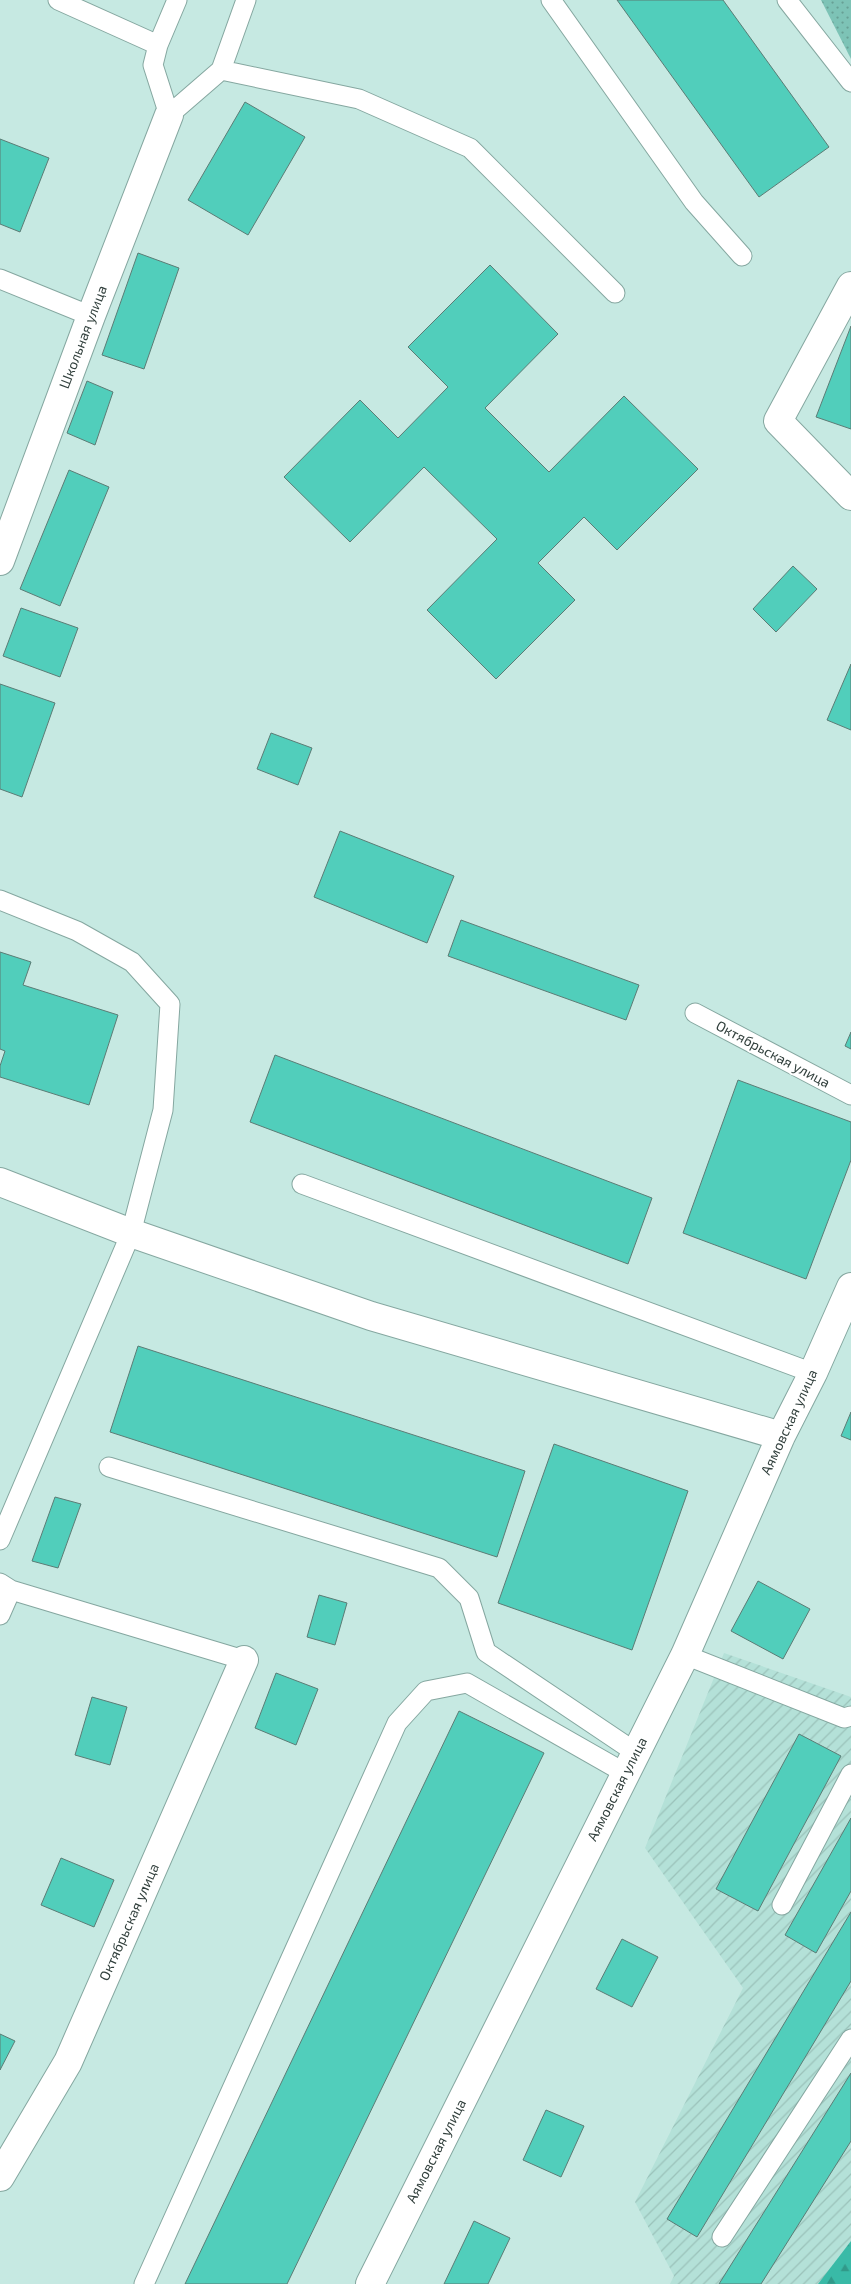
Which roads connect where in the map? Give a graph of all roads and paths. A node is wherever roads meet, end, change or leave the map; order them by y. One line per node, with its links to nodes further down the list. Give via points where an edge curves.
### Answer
1 (58, 0): 6 (lane)
2 (177, 0): 6 (lane)
3 (246, 0): 7 (lane)
4 (551, 0): 10 (lane, via 694,202)
5 (787, 0): 8 (lane)
6 (158, 45): 9 (lane, via 153,65)
7 (222, 70): 9 (lane); 13 (lane, via 359,99 470,148)
8 (851, 82)
9 (169, 115): 14 (street, Школьная улица)
10 (742, 256)
11 (0, 279): 14 (lane)
12 (851, 286): 15 (street, via 778,421)
13 (615, 294)
14 (91, 316): 16 (street, Школьная улица)
15 (851, 496)
16 (0, 561)
17 (0, 900): 22 (lane, via 77,931 132,962 170,1004 163,1110)
18 (695, 1013): 19 (lane, Октябрьская улица)
19 (851, 1095)
20 (0, 1182): 22 (street)
21 (302, 1184): 24 (lane)
22 (130, 1233): 25 (street, via 371,1316); 27 (lane)
23 (851, 1287): 24 (street, Аямовская улица)
24 (813, 1373): 25 (street, Аямовская улица)
25 (781, 1436): 30 (street, Аямовская улица)
26 (110, 1467): 33 (lane, via 440,1568 469,1598 486,1652)
27 (0, 1540)
28 (6, 1586): 29 (lane); 31 (lane)
29 (0, 1615)
30 (685, 1654): 32 (lane); 33 (street, Аямовская улица)
31 (244, 1660): 37 (street, Октябрьская улица, via 68,2062)
32 (849, 1723)
33 (630, 1762): 39 (lane, via 466,1683 426,1690 397,1723); 40 (street, Аямовская улица)
34 (851, 1774): 35 (lane)
35 (782, 1906)
36 (851, 2039): 38 (lane)
37 (0, 2177)
38 (722, 2238)
39 (144, 2284)
40 (370, 2284)

